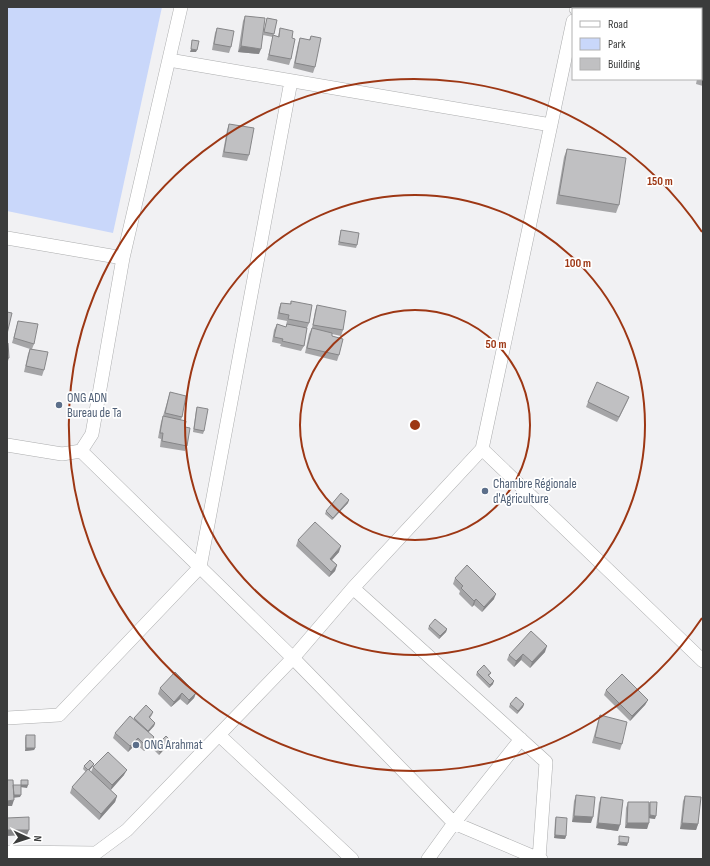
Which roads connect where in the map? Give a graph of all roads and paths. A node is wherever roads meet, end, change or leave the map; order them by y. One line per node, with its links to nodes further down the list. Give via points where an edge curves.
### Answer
1 (181, 7): 3 (street)
2 (572, 26): 5 (street)
3 (169, 60): 4 (street); 7 (street)
4 (291, 81): 5 (street); 11 (street)
5 (551, 125): 9 (street)
6 (7, 238): 7 (street)
7 (123, 258): 10 (street, via 92,434)
8 (7, 445): 10 (street, via 62,454)
9 (482, 449): 12 (street); 14 (street)
10 (81, 451): 11 (street)
11 (200, 567): 13 (street); 15 (street, via 59,715)
12 (353, 588): 13 (street); 17 (street)
13 (293, 658): 16 (street); 18 (street)
14 (703, 661)
15 (7, 718)
16 (219, 735): 20 (street); 21 (street)
17 (521, 739): 18 (street); 23 (street, via 546,762)
18 (454, 823): 22 (street); 23 (street)
19 (7, 852): 20 (street)
20 (99, 856)
21 (352, 859)
22 (428, 859)
23 (540, 859)

